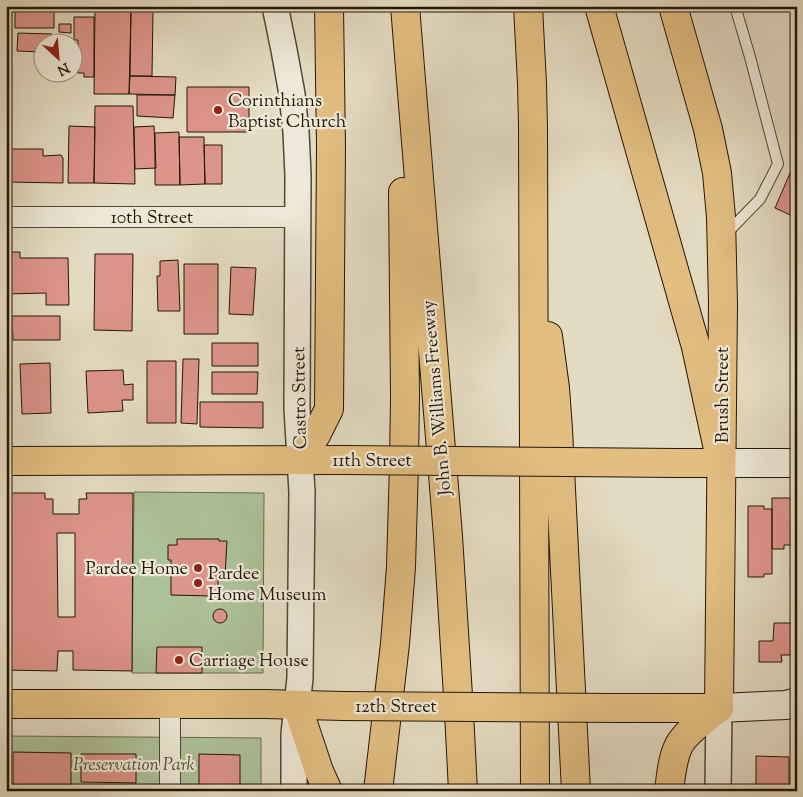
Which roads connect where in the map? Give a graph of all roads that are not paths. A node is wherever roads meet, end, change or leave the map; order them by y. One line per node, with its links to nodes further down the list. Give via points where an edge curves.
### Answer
1 (274, 6): 10 (street, Castro Street, via 294,114)
2 (329, 6): 13 (main road, via 329,409)
3 (405, 6): 8 (main road, John B. Williams Freeway)
4 (528, 6): 12 (main road)
5 (599, 6): 15 (main road, via 696,347)
6 (673, 6): 11 (main road, Brush Street, via 708,129 717,173)
7 (735, 6): 11 (lane, via 778,164 760,199)
8 (409, 60): 25 (main road, via 403,164 405,396 401,567); 26 (main road, John B. Williams Freeway, via 448,536)
9 (6, 217): 10 (street, 10th Street)
10 (297, 217): 13 (street, Castro Street)
11 (722, 238): 15 (main road, Brush Street)
12 (533, 256): 27 (main road); 28 (main road, via 555,388)
13 (300, 460): 14 (main road, 11th Street); 15 (main road, 11th Street, bridge); 19 (street, Castro Street, via 300,678)
14 (6, 461)
15 (721, 463): 16 (main road, 11th Street); 21 (main road, Brush Street)
16 (797, 463)
17 (6, 704): 18 (main road, 12th Street)
18 (170, 704): 19 (main road, 12th Street); 22 (street)
19 (297, 705): 21 (main road, 12th Street, bridge); 23 (street, Castro Street); 24 (main road)
20 (793, 706): 21 (main road, 12th Street)
21 (719, 708): 29 (main road, via 693,728 680,744); 30 (street, Brush Street)
22 (170, 791)
23 (294, 791)
24 (328, 791)
25 (378, 791)
26 (463, 791)
27 (535, 791)
28 (576, 791)
29 (669, 791)
30 (718, 791)

